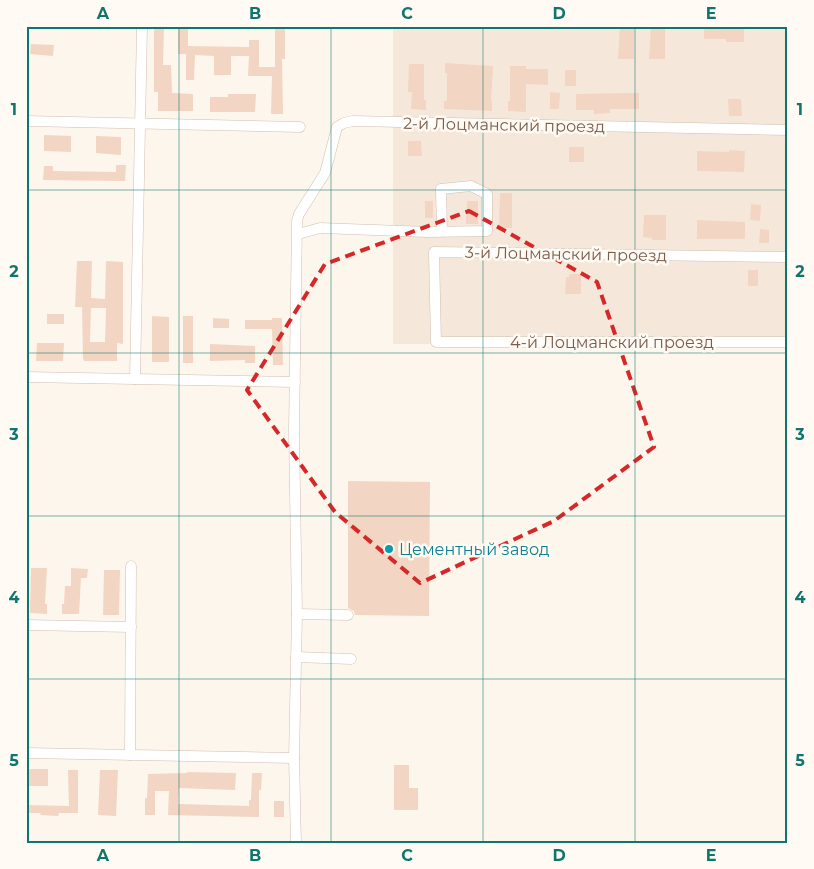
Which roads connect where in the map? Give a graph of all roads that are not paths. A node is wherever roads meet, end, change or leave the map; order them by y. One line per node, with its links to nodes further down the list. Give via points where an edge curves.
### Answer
1 (142, 26): 3 (street)
2 (26, 121): 3 (street)
3 (140, 123): 4 (street); 12 (street)
4 (300, 127)
5 (788, 130): 7 (street, 2-й Лоцманский проезд, via 353,121 337,127 325,173 298,218)
6 (442, 232): 6 (street, via 487,231 487,194 471,186 441,189); 7 (street, via 320,228)
7 (298, 234): 13 (street)
8 (788, 257): 9 (street, 3-й Лоцманский проезд, via 434,252)
9 (436, 342): 10 (street, 4-й Лоцманский проезд)
10 (788, 342)
11 (26, 377): 12 (street)
12 (136, 379): 13 (street)
13 (295, 382): 15 (street)
14 (132, 566): 18 (street)
15 (297, 614): 16 (street); 19 (street)
16 (348, 615)
17 (26, 625): 18 (street)
18 (131, 628): 22 (street)
19 (296, 657): 20 (street); 23 (street)
20 (351, 659)
21 (26, 753): 22 (street)
22 (130, 755): 23 (street)
23 (294, 758): 24 (street)
24 (296, 843)

